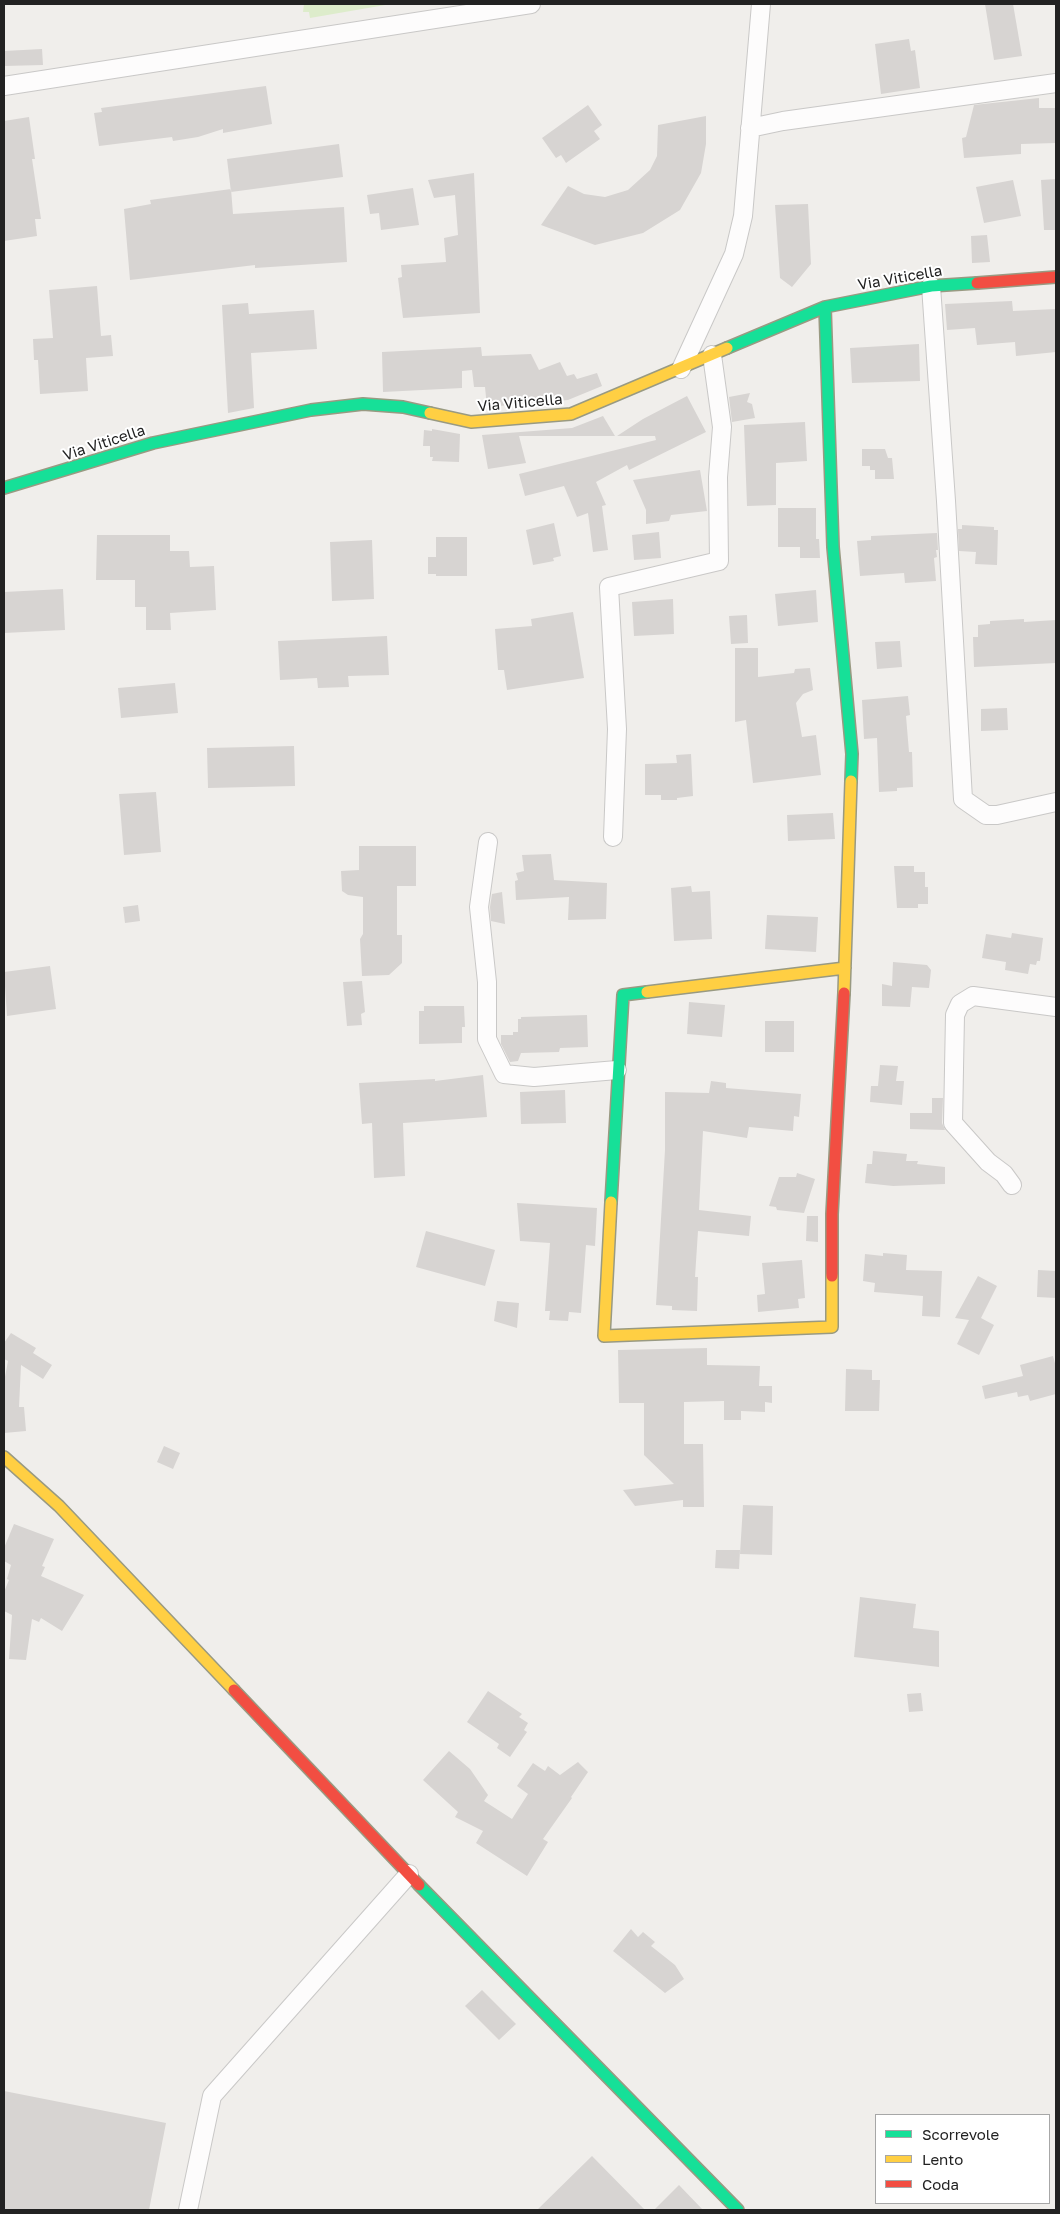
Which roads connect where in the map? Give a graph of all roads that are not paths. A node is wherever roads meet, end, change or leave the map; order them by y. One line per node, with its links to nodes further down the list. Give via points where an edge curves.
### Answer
1 (531, 4): 4 (street)
2 (762, 4): 5 (street)
3 (1056, 83): 5 (street)
4 (4, 86)
5 (750, 128): 10 (street, via 743,216 734,254)
6 (1056, 277): 7 (street, Via Viticella)
7 (930, 286): 8 (street, Via Viticella); 12 (street, via 963,799 986,815)
8 (825, 307): 9 (street, Via Viticella); 15 (street, via 833,547 852,754)
9 (712, 355): 10 (street, Via Viticella); 13 (street, via 722,427 718,477 720,561 609,587 617,729)
10 (681, 368): 11 (street, Via Viticella, via 570,414 470,422 403,407 363,404 311,410 153,443)
11 (4, 488)
12 (1056, 802)
13 (614, 837)
14 (488, 842): 17 (street, via 479,907 487,982 487,1039 504,1074 534,1077)
15 (845, 968): 17 (street, via 623,995); 17 (street, via 832,1214 832,1327 604,1336)
16 (1056, 1007): 18 (street, via 973,996 960,1004 955,1015 954,1123)
17 (617, 1070)
18 (1012, 1185)
19 (4, 1457): 20 (street, via 60,1506)
20 (409, 1874): 21 (street, via 212,2096); 22 (street)
21 (188, 2210)
22 (738, 2210)

